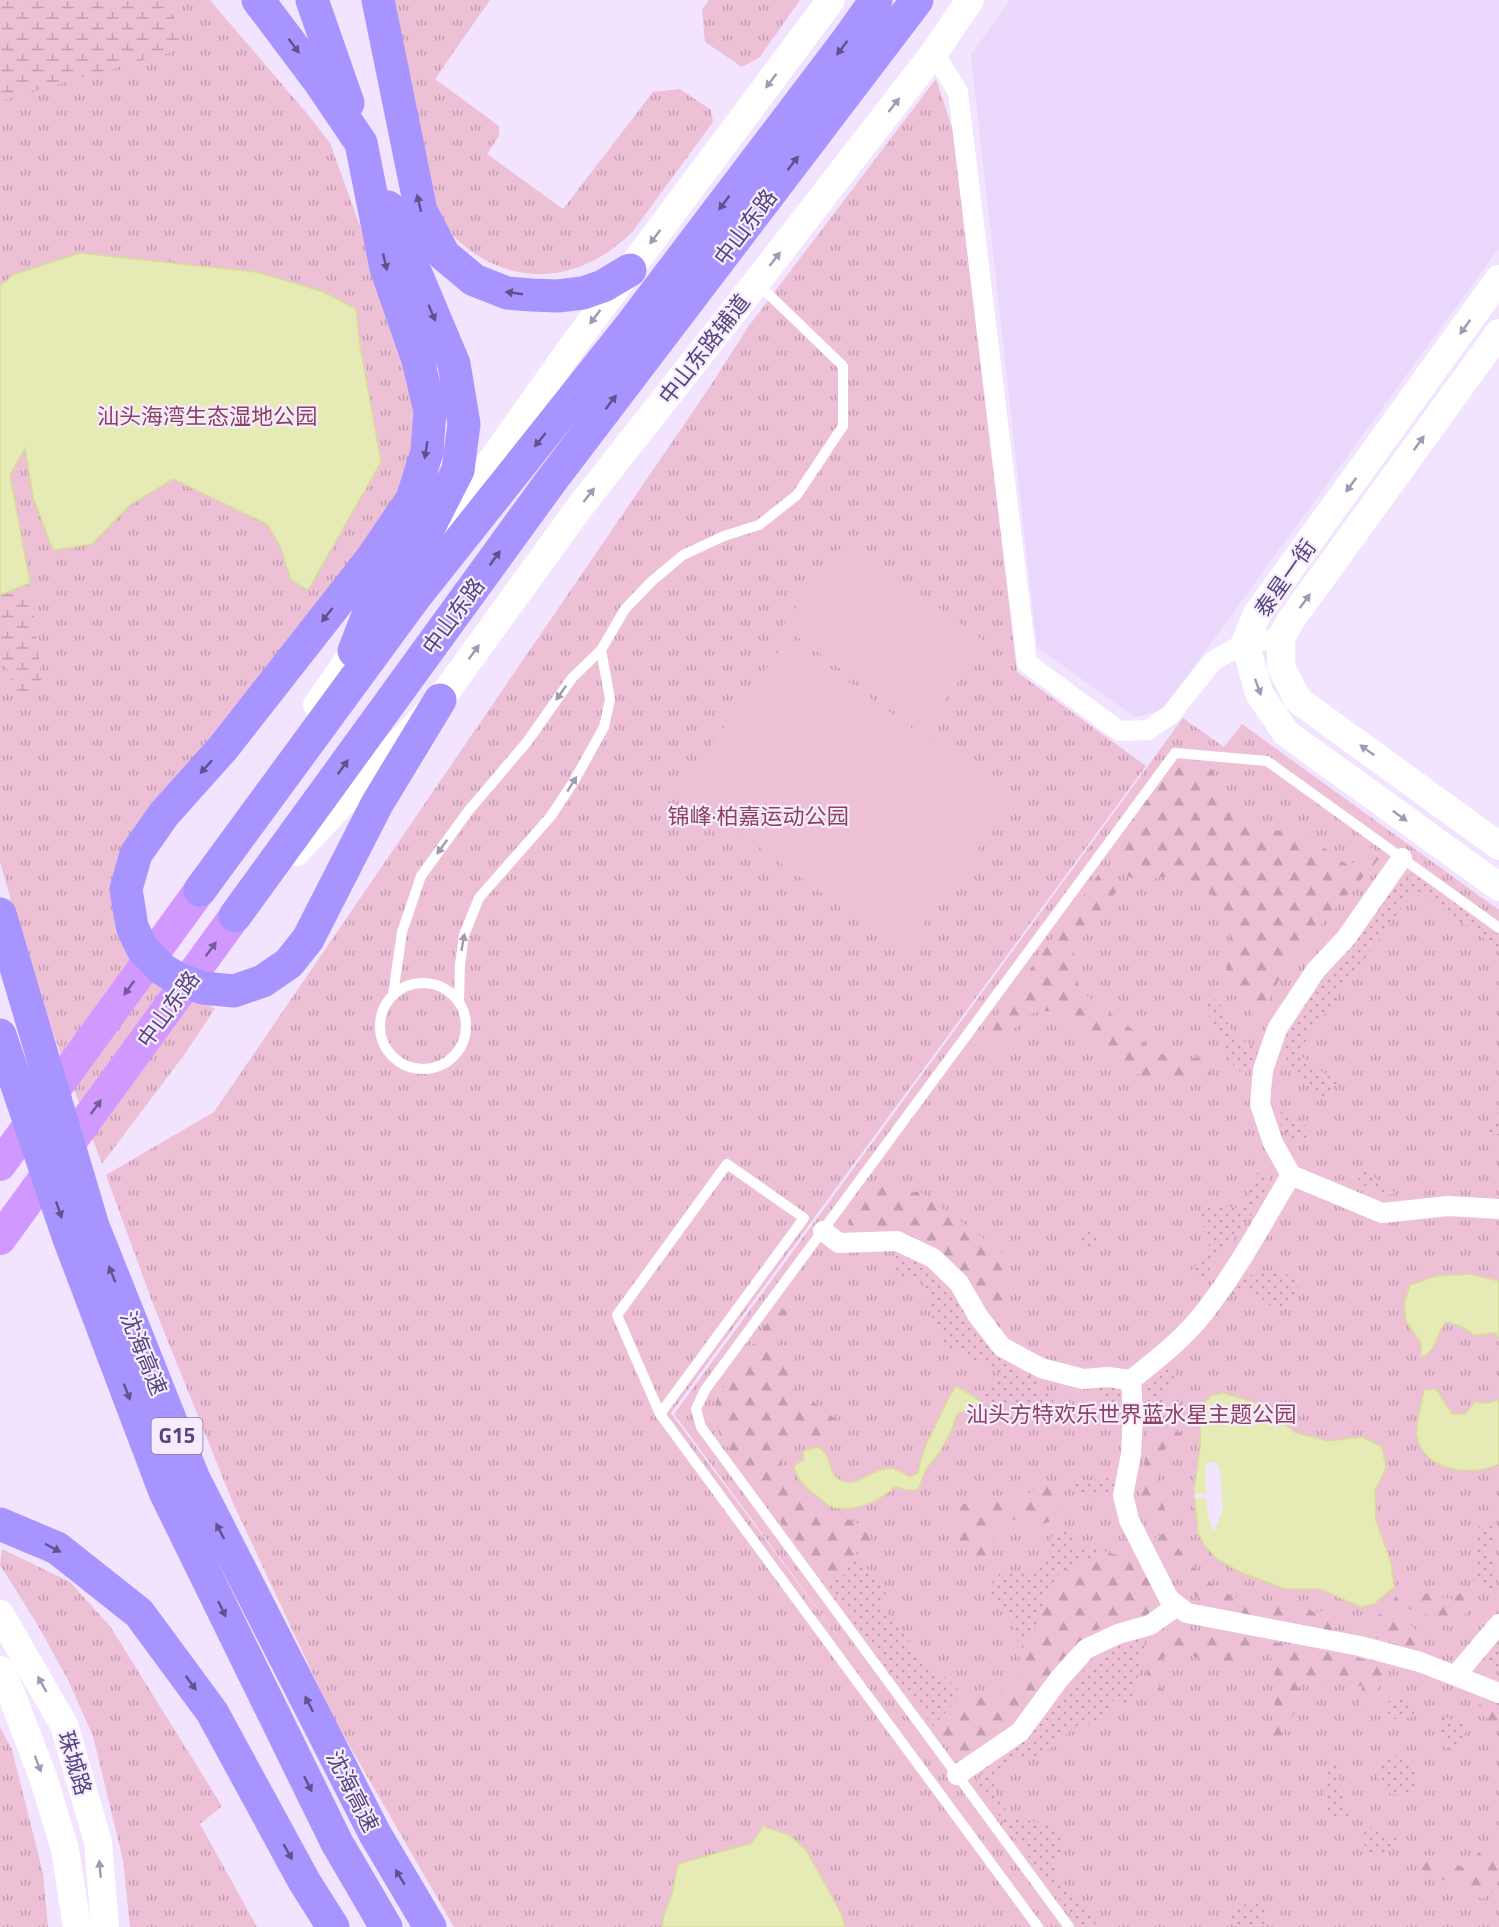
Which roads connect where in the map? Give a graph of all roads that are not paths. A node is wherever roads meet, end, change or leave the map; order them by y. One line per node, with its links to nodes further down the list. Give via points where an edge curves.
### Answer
1 (258, 0): 9 (highway, one-way to 9)
2 (312, 0): 9 (highway)
3 (378, 0): 10 (highway, one-way to 3, via 603,286 583,292 531,296 507,293 474,280 444,255 421,211)
4 (831, 0): 10 (street, one-way to 10)
5 (876, 0): 19 (highway, 中山东路, one-way to 19, via 632,324 415,597)
6 (917, 0): 25 (highway, 中山东路, one-way to 6, via 551,481)
7 (970, 0): 8 (street, 中山东路辅道)
8 (934, 53): 12 (street, 中山东路辅道, one-way to 8); 15 (street, via 958,92 1027,663 1119,731 1148,730 1170,715 1213,661)
9 (361, 142): 17 (highway, one-way to 17, via 454,364 464,424 458,470 426,533 372,605); 18 (highway, one-way to 18, via 386,268 418,360 430,411 427,452 412,499 372,558 223,748 164,813 136,854 126,889 132,927 142,948 162,969 203,988 234,991 263,981 289,963 308,939 377,804)
10 (630, 270): 17 (street, one-way to 17)
11 (1499, 279): 15 (street, 泰星一街, one-way to 15, via 1257,614)
12 (756, 283): 16 (lane, via 843,366 843,426 797,495 759,525 683,555 625,609); 18 (street, 中山东路辅道, one-way to 12, via 579,508)
13 (1499, 333): 14 (street, 泰星一街, one-way to 13)
14 (1281, 638): 15 (street); 20 (street, 泰星一街, one-way to 14, via 1298,700 1281,667)
15 (1245, 643): 22 (street, 泰星一街, one-way to 22, via 1259,693 1286,733)
16 (601, 650): 27 (lane, one-way to 27, via 572,678 527,742 469,810 421,876 402,932); 28 (lane, one-way to 16, via 464,935 479,898 551,816 604,727 610,699)
17 (354, 651): 19 (street, via 254,797)
18 (440, 700): 25 (street, 中山东路辅道)
19 (236, 843): 23 (highway, 中山东路)
20 (1499, 846)
21 (1402, 858): 26 (lane); 31 (street, via 1346,938 1316,970 1277,1029 1263,1070 1260,1104 1273,1143); 33 (lane, via 1267,761 1175,753)
22 (1499, 887)
23 (201, 890): 30 (main road, 中山东路, one-way to 30)
24 (0, 914): 49 (highway, 沈海高速 / G15, one-way to 24, via 375,1834 194,1479 93,1226)
25 (235, 916): 34 (main road, 中山东路, one-way to 25)
26 (1499, 928)
27 (393, 994): 28 (lane, via 420,982 448,990); 28 (lane, via 384,1006 380,1034 393,1058 418,1070 445,1064 464,1043 467,1029)
28 (459, 1000)
29 (0, 1035): 48 (highway, 沈海高速 / G15, one-way to 48, via 68,1236 165,1492 337,1843)
30 (0, 1165)
31 (1291, 1175): 32 (street, via 1382,1213 1448,1206); 35 (street, via 1238,1266 1201,1316 1162,1356)
32 (1499, 1209)
33 (823, 1231): 35 (street, via 839,1243 897,1240 933,1257 959,1283 1002,1347 1041,1368 1083,1379); 44 (lane, via 705,1390 696,1409 701,1427)
34 (0, 1239)
35 (1131, 1380): 38 (street, via 1131,1454 1123,1496 1129,1520 1169,1599)
36 (660, 1414): 36 (lane, via 804,1218 727,1164 617,1315); 50 (lane)
37 (0, 1524): 47 (highway, one-way to 47, via 57,1548 140,1614 212,1712)
38 (1177, 1606): 42 (street, via 1186,1613 1360,1646); 44 (street, via 1150,1626 1118,1634 1086,1649 1020,1732)
39 (0, 1614): 46 (street, 珠城路, one-way to 39, via 98,1842 64,1725)
40 (1499, 1624): 42 (street)
41 (0, 1670): 45 (street, 珠城路, one-way to 45, via 44,1780 65,1849)
42 (1456, 1675): 43 (street)
43 (1499, 1693)
44 (957, 1775): 51 (lane)
45 (76, 1927)
46 (105, 1927)
47 (333, 1927)
48 (386, 1927)
49 (430, 1927)
50 (1038, 1927)
51 (1069, 1927)

